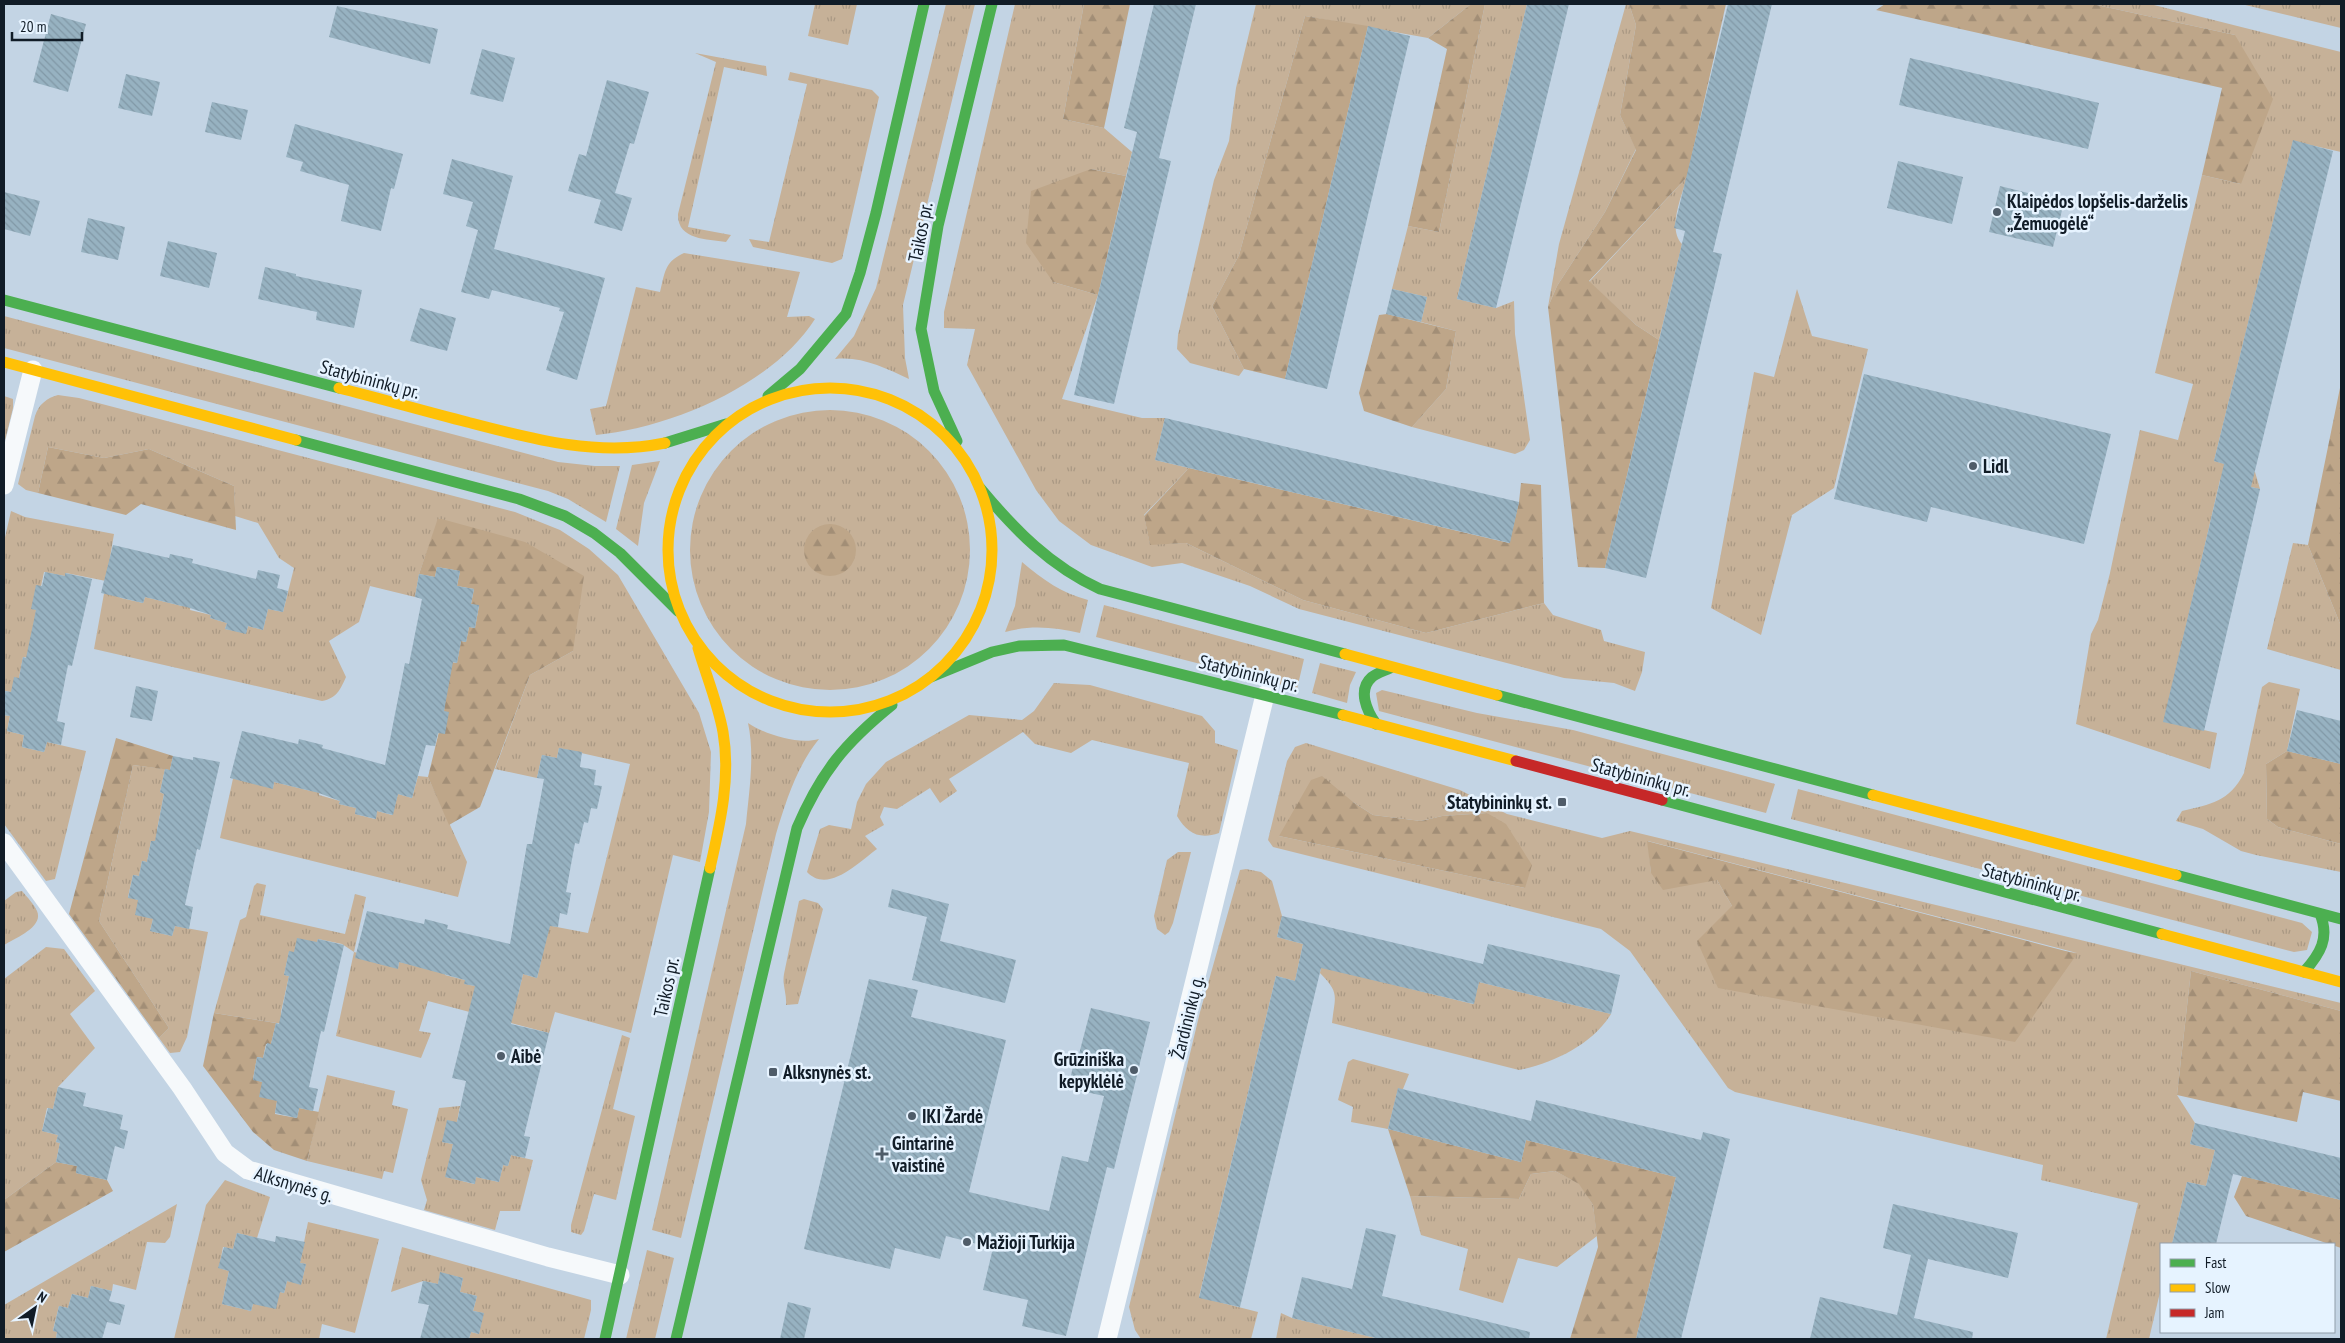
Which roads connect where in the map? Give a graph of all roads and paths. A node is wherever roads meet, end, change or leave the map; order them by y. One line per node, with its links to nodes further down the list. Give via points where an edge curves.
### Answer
1 (924, 4): 6 (main road, via 876,213 846,314 800,369)
2 (992, 4): 8 (main road, Taikos pr., via 938,226 921,328 934,391)
3 (4, 300): 7 (main road, Statybininkų pr., via 536,440 599,450 631,448 656,445)
4 (4, 362): 5 (main road)
5 (33, 370): 9 (street); 11 (main road, via 553,510 607,542)
6 (755, 406): 7 (main road); 8 (main road, via 783,395 813,389 843,388 873,394 927,420 950,441)
7 (729, 423): 11 (main road, via 690,468 670,525 668,555 672,585)
8 (967, 463): 10 (main road)
9 (4, 485)
10 (980, 488): 13 (main road, via 1014,529 1055,566 1078,580 1128,598); 14 (main road, via 989,516 992,546 989,583 970,632 953,656)
11 (681, 614): 12 (main road)
12 (696, 641): 15 (main road, via 715,664 738,683 764,698 792,708 821,712 851,711); 23 (main road, Taikos pr., via 723,732 726,775 722,814)
13 (1390, 668): 17 (main road, via 1372,678 1366,688 1366,710); 19 (main road)
14 (931, 677): 15 (main road); 16 (main road, Statybininkų pr., via 992,652 1019,646 1064,645)
15 (907, 693): 25 (main road, via 855,735 827,768 797,828)
16 (1265, 695): 17 (main road, Statybininkų pr.); 26 (street, Žardininkų g.)
17 (1376, 724): 21 (main road, Statybininkų pr.)
18 (4, 843): 23 (street, Alksnynės g., via 182,1088 225,1153 248,1170)
19 (2320, 914): 20 (main road); 21 (main road, via 2325,924 2324,946)
20 (2341, 919)
21 (2304, 972): 22 (main road, Statybininkų pr.)
22 (2341, 982)
23 (620, 1275): 24 (main road, Taikos pr.)
24 (605, 1339)
25 (676, 1339)
26 (1107, 1339)

